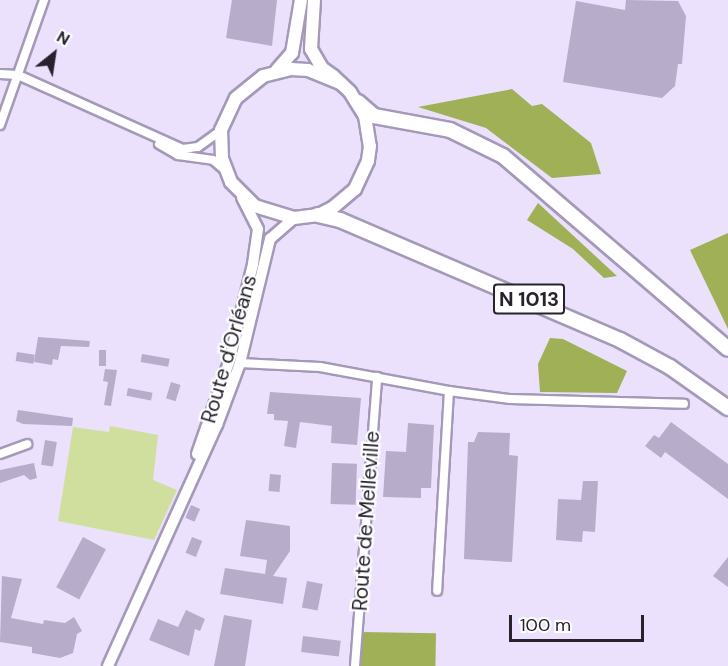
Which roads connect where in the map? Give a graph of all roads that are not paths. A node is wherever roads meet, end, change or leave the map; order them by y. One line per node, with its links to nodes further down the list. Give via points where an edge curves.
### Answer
1 (44, 0): 6 (street)
2 (301, 0): 4 (main road, via 292,53)
3 (314, 0): 7 (main road, via 311,49 322,68)
4 (274, 71): 7 (main road, via 309,70); 10 (main road, via 244,89 229,108)
5 (0, 74): 6 (street)
6 (18, 75): 9 (street); 11 (street)
7 (340, 83): 8 (main road)
8 (358, 102): 14 (main road, via 369,131 368,161 355,189); 16 (highway, via 374,116 450,130 503,156)
9 (0, 125)
10 (222, 130): 11 (street, via 191,149 170,145); 12 (main road)
11 (147, 133): 12 (street, via 174,153 207,158)
12 (226, 171): 13 (main road)
13 (239, 193): 15 (main road, via 255,206); 24 (main road, Route d'Orléans, via 256,219 254,264 229,362)
14 (318, 215): 15 (main road); 21 (highway, N 1013, via 340,220 620,340 670,367)
15 (294, 218): 17 (main road, Route d'Orléans, via 270,239)
16 (728, 349)
17 (240, 363): 18 (street, via 320,368); 24 (main road, Route d'Orléans)
18 (377, 377): 19 (street); 27 (street, Route de Melleville)
19 (449, 391): 20 (street, via 510,399); 25 (street)
20 (684, 404)
21 (728, 408)
22 (27, 444): 23 (street)
23 (0, 454)
24 (180, 506): 26 (main road, Route d'Orléans)
25 (437, 591)
26 (108, 666)
27 (355, 666)

